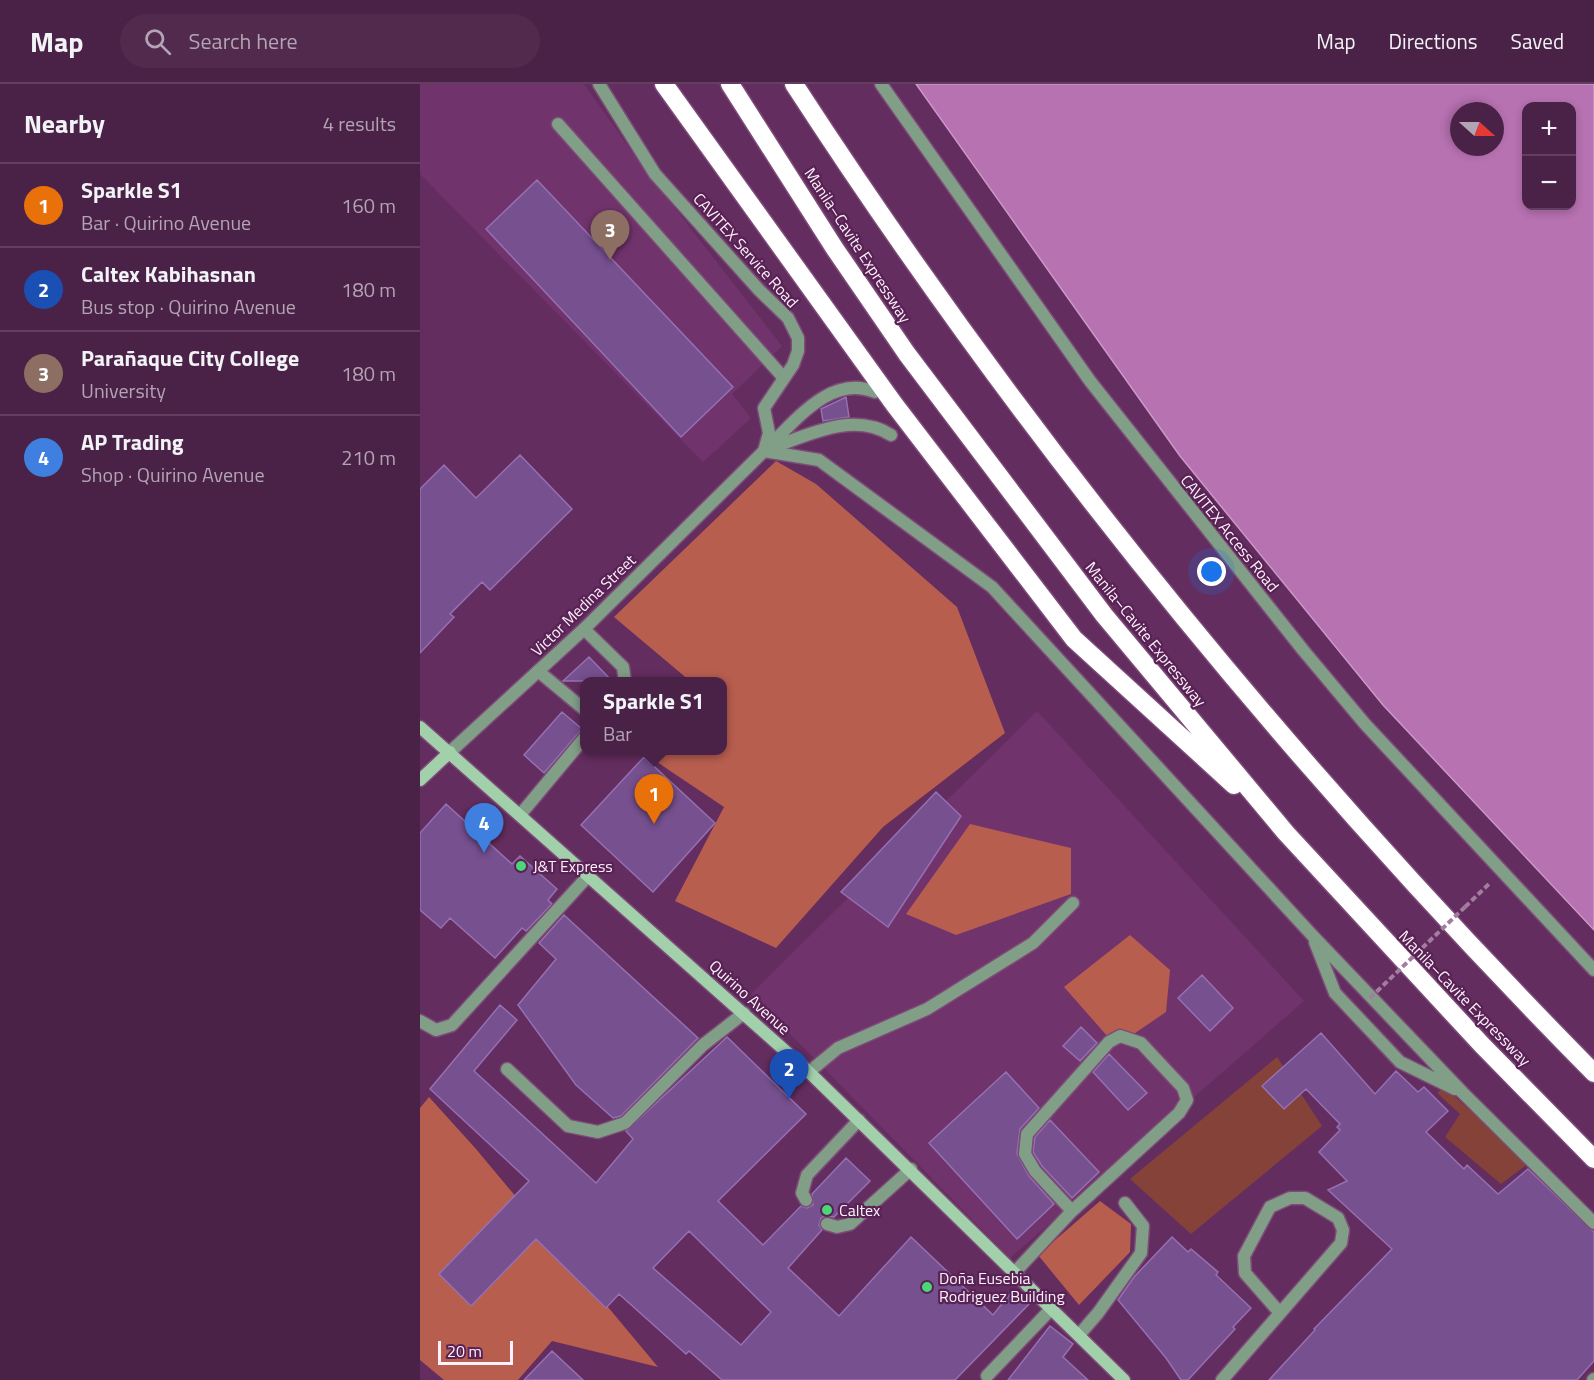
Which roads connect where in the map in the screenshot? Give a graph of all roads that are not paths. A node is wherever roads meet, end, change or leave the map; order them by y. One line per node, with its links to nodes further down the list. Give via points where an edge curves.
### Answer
1 (599, 84): 7 (street, CAVITEX Service Road, via 655,174 788,318 798,338 798,351)
2 (664, 84): 20 (highway, via 894,404 1074,639)
3 (730, 84): 20 (highway, Manila–Cavite Expressway, via 854,278 981,455 1104,615)
4 (795, 84): 29 (highway, Manila–Cavite Expressway, via 878,213 980,354 1158,584 1333,794 1444,919)
5 (881, 84): 24 (street, CAVITEX Access Road, via 1090,381 1288,631 1365,724)
6 (558, 124): 7 (street)
7 (783, 377): 10 (street, CAVITEX Service Road, via 764,408 769,434)
8 (875, 392): 10 (street, Victor Medina Street, via 856,386 829,394)
9 (891, 435): 10 (street, via 870,425 843,425)
10 (764, 451): 11 (street, Victor Medina Street); 23 (street, via 819,460 992,587)
11 (584, 629): 12 (street, Victor Medina Street); 13 (street, via 622,667)
12 (538, 671): 14 (street); 17 (street, Victor Medina Street)
13 (624, 677)
14 (580, 706)
15 (420, 727): 17 (main road, Quirino Avenue)
16 (580, 743): 19 (street)
17 (450, 752): 18 (main road, Victor Medina Street); 19 (main road, Quirino Avenue)
18 (420, 780)
19 (520, 815): 21 (main road, Quirino Avenue)
20 (1286, 833): 32 (highway, Manila–Cavite Expressway, via 1482,1045)
21 (589, 875): 25 (main road, Quirino Avenue); 26 (street, via 452,1025 436,1030)
22 (1073, 903): 28 (street, via 1033,943 927,1009 838,1048)
23 (1312, 935): 30 (street); 30 (street, via 1335,993 1392,1054 1400,1062)
24 (1594, 970)
25 (744, 1013): 27 (street, via 703,1045 625,1123 598,1132 568,1126); 28 (main road, Quirino Avenue)
26 (420, 1022)
27 (507, 1069)
28 (809, 1072): 31 (main road, Quirino Avenue)
29 (1594, 1072)
30 (1463, 1093): 37 (street)
31 (859, 1120): 33 (main road, Quirino Avenue); 34 (street, via 807,1175 802,1193)
32 (1594, 1159)
33 (911, 1169): 38 (street, via 850,1224); 39 (main road, Quirino Avenue)
34 (806, 1200)
35 (1125, 1203): 42 (street, via 1143,1226 1141,1253)
36 (1072, 1211): 36 (street, via 1179,1113 1187,1100 1183,1088 1141,1043 1120,1035 1109,1042 1028,1134 1025,1154 1035,1171); 39 (street)
37 (1594, 1223)
38 (827, 1224)
39 (1015, 1272): 40 (main road, Quirino Avenue)
40 (1052, 1308): 42 (main road, Quirino Avenue); 43 (street)
41 (1280, 1313): 41 (street, via 1341,1243 1343,1230 1338,1218 1305,1198 1290,1197 1270,1207 1244,1256 1245,1273); 45 (street)
42 (1079, 1335): 44 (main road, Quirino Avenue)
43 (987, 1377)
44 (1124, 1380)
45 (1222, 1380)

